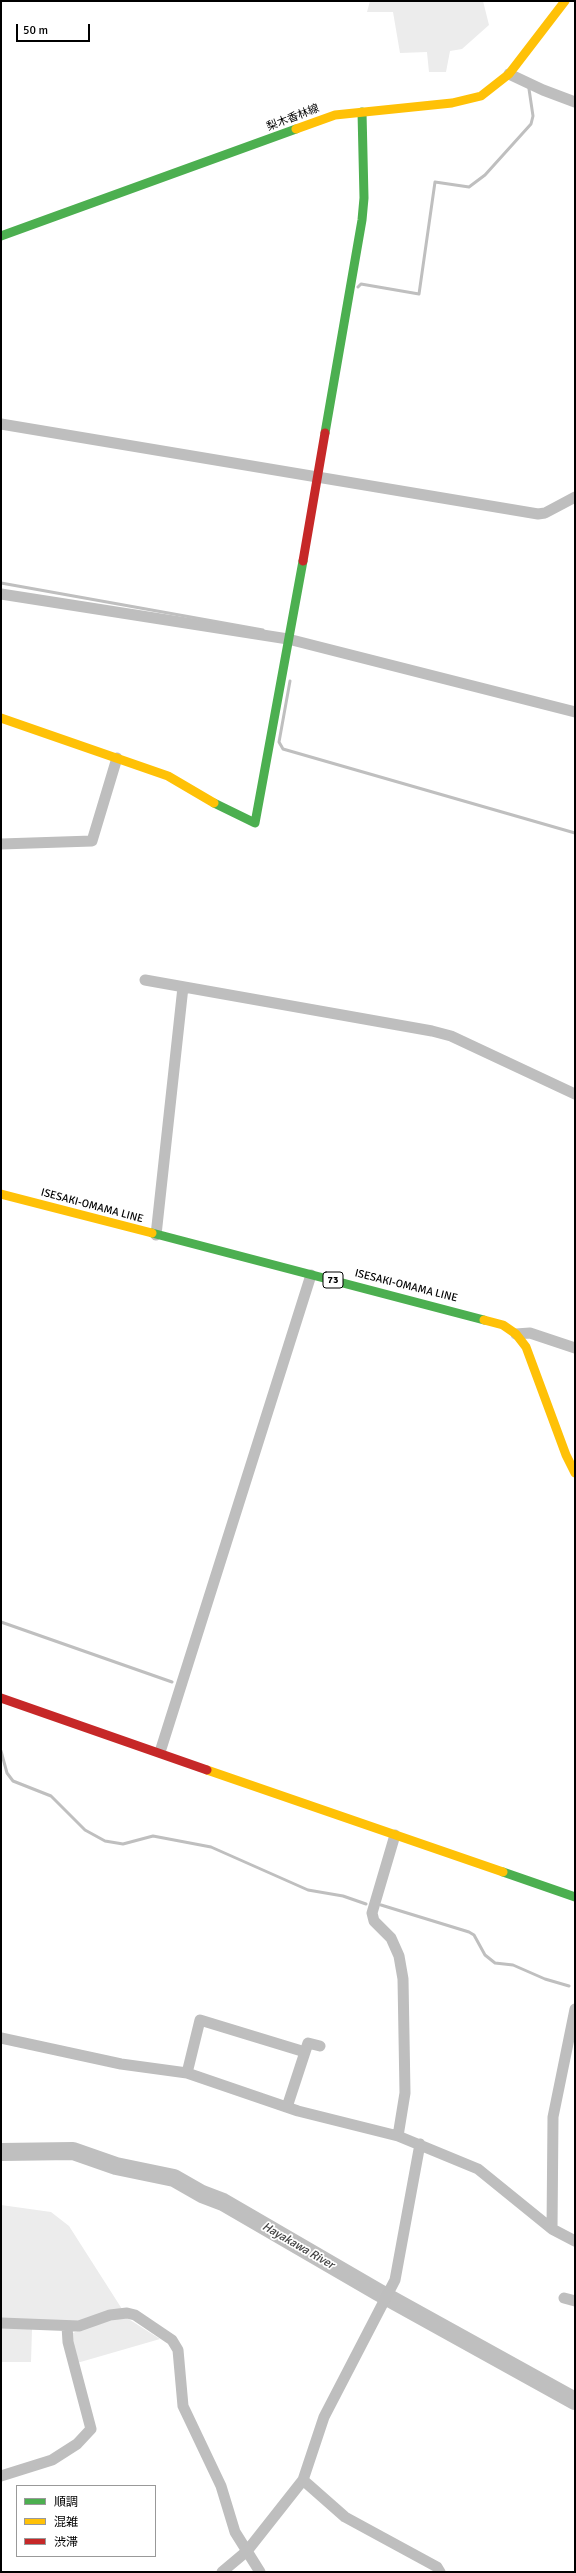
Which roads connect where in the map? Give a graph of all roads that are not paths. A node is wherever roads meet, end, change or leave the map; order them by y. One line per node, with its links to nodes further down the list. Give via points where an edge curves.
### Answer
1 (566, 1): 2 (street, 梨木香林線)
2 (509, 74): 3 (street); 4 (street, 梨木香林線, via 495,87 472,99)
3 (575, 102)
4 (362, 112): 5 (street, 梨木香林線, via 331,116); 7 (street, via 362,220)
5 (1, 236)
6 (1, 424): 7 (street)
7 (317, 477): 8 (street, via 538,514 545,514); 10 (street)
8 (575, 497)
9 (1, 594): 10 (street)
10 (288, 639): 11 (street); 13 (street, via 255,823 168,776)
11 (575, 712)
12 (1, 718): 13 (street)
13 (117, 758): 14 (street, via 92,841)
14 (1, 844)
15 (145, 980): 16 (street)
16 (183, 987): 17 (street, via 251,997 445,1035); 19 (street)
17 (575, 1094)
18 (1, 1194): 19 (street, ISESAKI-OMAMA LINE / 73)
19 (156, 1235): 20 (street, ISESAKI-OMAMA LINE / 73)
20 (311, 1275): 21 (street, ISESAKI-OMAMA LINE / 73, via 493,1321); 25 (street)
21 (516, 1334): 22 (street, via 535,1334); 23 (street, ISESAKI-OMAMA LINE / 73, via 531,1359 566,1455)
22 (575, 1348)
23 (575, 1472)
24 (1, 1698): 25 (street)
25 (160, 1752): 26 (street)
26 (395, 1835): 27 (street); 34 (street, via 372,1913 374,1920 391,1938 399,1956 403,1979 405,2093)
27 (575, 1897)
28 (575, 2009): 36 (street, via 552,2128)
29 (1, 2038): 32 (street, via 121,2064)
30 (320, 2046): 31 (street, via 308,2043)
31 (305, 2052): 32 (street, via 200,2020); 33 (street)
32 (187, 2072): 33 (street)
33 (287, 2107): 34 (street)
34 (398, 2136): 35 (street)
35 (420, 2144): 36 (street, via 478,2169); 43 (street, via 398,2268 390,2289 324,2417)
36 (552, 2229): 37 (street)
37 (575, 2241)
38 (564, 2298): 39 (street)
39 (575, 2301)
40 (1, 2323): 41 (street)
41 (66, 2326): 42 (street, via 91,2429 77,2444 52,2460); 44 (street, via 84,2325 110,2315 127,2313 135,2315 176,2343 180,2356 183,2406 221,2486 235,2532)
42 (1, 2476)
43 (303, 2480): 44 (street); 47 (street, via 345,2517 437,2567)
44 (247, 2551): 45 (street); 46 (street)
45 (222, 2572)
46 (260, 2572)
47 (440, 2572)

